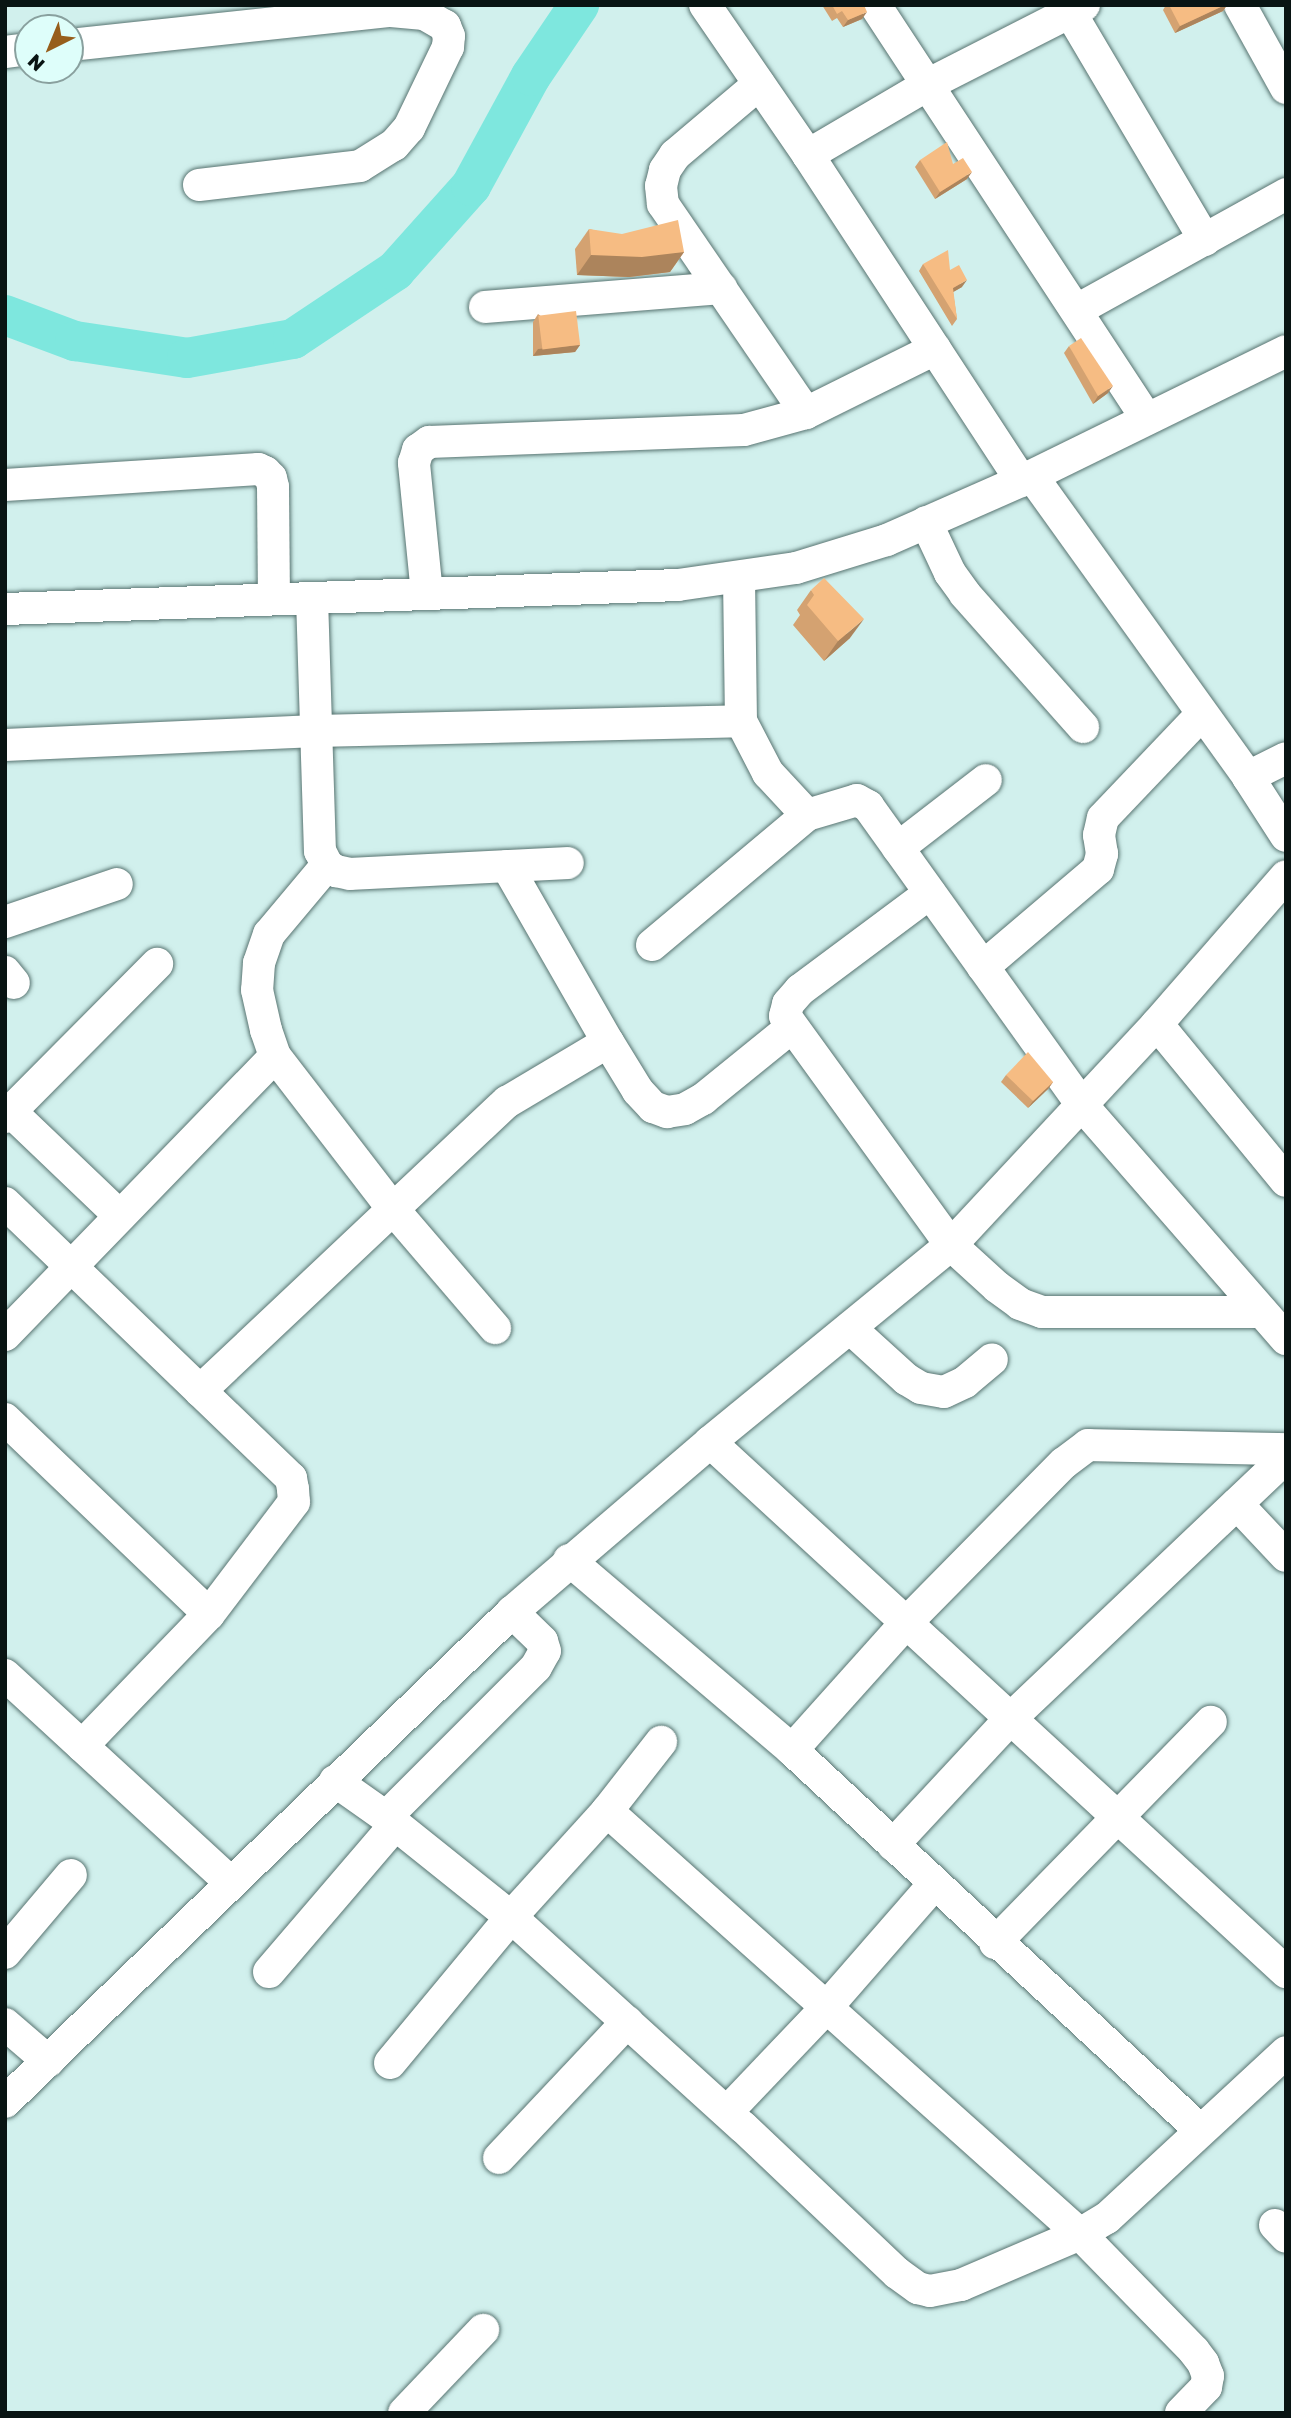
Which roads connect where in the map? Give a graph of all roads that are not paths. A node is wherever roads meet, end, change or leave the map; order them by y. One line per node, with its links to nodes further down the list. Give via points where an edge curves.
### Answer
1 (705, 5): 7 (street)
2 (875, 5): 8 (street)
3 (1240, 5): 9 (street)
4 (388, 8): 6 (street); 11 (street, via 424,14 446,26 449,36 409,128 394,145 360,166)
5 (1077, 9): 8 (street); 13 (street)
6 (84, 43)
7 (759, 84): 10 (street); 14 (street, via 675,155 661,186 663,204)
8 (929, 84): 10 (street); 16 (street)
9 (1286, 88)
10 (808, 155): 17 (street)
11 (199, 185)
12 (1286, 194): 13 (street)
13 (1205, 240): 16 (street)
14 (721, 288): 15 (street); 19 (street)
15 (485, 307)
16 (1077, 310): 20 (street)
17 (935, 349): 19 (street); 21 (street)
18 (1286, 351): 20 (street)
19 (806, 413): 25 (street, via 744,430 429,442 418,450 414,463)
20 (1147, 419): 21 (street)
21 (1026, 478): 23 (street); 29 (street)
22 (5, 485): 27 (street, via 258,469 271,478 273,487)
23 (926, 522): 24 (street, via 887,540 796,568); 31 (street, via 965,594)
24 (740, 578): 25 (street, via 678,585); 30 (street)
25 (427, 594): 26 (street)
26 (312, 598): 27 (street); 32 (street)
27 (274, 599): 28 (street)
28 (5, 608)
29 (1201, 715): 35 (street); 49 (street, via 1102,818 1098,869)
30 (741, 721): 32 (street); 37 (street, via 768,773)
31 (1083, 727)
32 (316, 732): 33 (street); 41 (street, via 320,851)
33 (5, 745)
34 (1286, 758): 35 (street)
35 (1248, 776): 38 (street)
36 (986, 780): 39 (street)
37 (807, 815): 39 (street, via 857,800 868,806); 47 (street)
38 (1286, 836)
39 (898, 848): 45 (street)
40 (568, 863): 42 (street)
41 (327, 865): 42 (street, via 350,874); 53 (street, via 270,934 259,963 257,990)
42 (507, 866): 52 (street)
43 (1286, 876): 50 (street)
44 (117, 884): 46 (street)
45 (930, 893): 49 (street); 51 (street, via 800,990 785,1016)
46 (5, 922)
47 (652, 944)
48 (158, 964): 55 (street)
49 (983, 967): 54 (street)
50 (1157, 1024): 54 (street); 56 (street)
51 (792, 1027): 52 (street, via 703,1099 667,1112 653,1107 638,1091); 60 (street)
52 (608, 1042): 58 (street, via 507,1102)
53 (275, 1056): 58 (street); 59 (street)
54 (1081, 1104): 60 (street); 62 (street)
55 (8, 1114): 59 (street)
56 (1286, 1181)
57 (5, 1203): 61 (street)
58 (393, 1209): 63 (street); 68 (street)
59 (120, 1216): 61 (street)
60 (951, 1245): 62 (street, via 1020,1304 1042,1311); 64 (street)
61 (70, 1268): 65 (street); 68 (street)
62 (1262, 1312): 66 (street)
63 (495, 1328)
64 (850, 1328): 67 (street, via 921,1388 944,1392 965,1382); 70 (street)
65 (5, 1335)
66 (1286, 1339)
67 (992, 1359)
68 (200, 1391): 77 (street, via 291,1478 294,1502)
69 (5, 1419): 77 (street)
70 (710, 1442): 75 (street); 78 (street)
71 (1286, 1449): 78 (street, via 1088,1445 1064,1463)
72 (1286, 1457): 73 (street)
73 (1237, 1504): 74 (street); 80 (street)
74 (1286, 1556)
75 (569, 1560): 76 (street); 84 (street)
76 (512, 1612): 85 (street); 88 (street, via 542,1641 545,1651 536,1667)
77 (209, 1614): 83 (street)
78 (905, 1624): 80 (street); 84 (street)
79 (5, 1675): 83 (street)
80 (1009, 1720): 87 (street); 89 (street)
81 (1211, 1722): 87 (street)
82 (661, 1742): 86 (street)
83 (82, 1746): 91 (street)
84 (792, 1750): 89 (street)
85 (335, 1781): 88 (street); 91 (street)
86 (607, 1811): 93 (street); 98 (street)
87 (1115, 1818): 94 (street); 97 (street)
88 (391, 1821): 93 (street); 96 (street)
89 (893, 1845): 92 (street)
90 (71, 1875): 95 (street)
91 (230, 1882): 102 (street)
92 (934, 1884): 94 (street); 98 (street)
93 (511, 1917): 99 (street); 103 (street)
94 (995, 1943): 106 (street)
95 (5, 1953)
96 (269, 1972)
97 (1286, 1972)
98 (827, 2008): 105 (street); 108 (street)
99 (627, 2022): 105 (street); 107 (street)
100 (5, 2024): 102 (street)
101 (1286, 2052): 106 (street)
102 (48, 2061): 104 (street)
103 (390, 2063)
104 (5, 2102)
105 (727, 2112): 108 (street, via 918,2288 930,2291 961,2285)
106 (1200, 2130): 108 (street, via 1124,2204)
107 (499, 2158)
108 (1080, 2234): 110 (street, via 1203,2363 1206,2387)
109 (484, 2330): 111 (street)
110 (1189, 2405)
111 (404, 2413)

